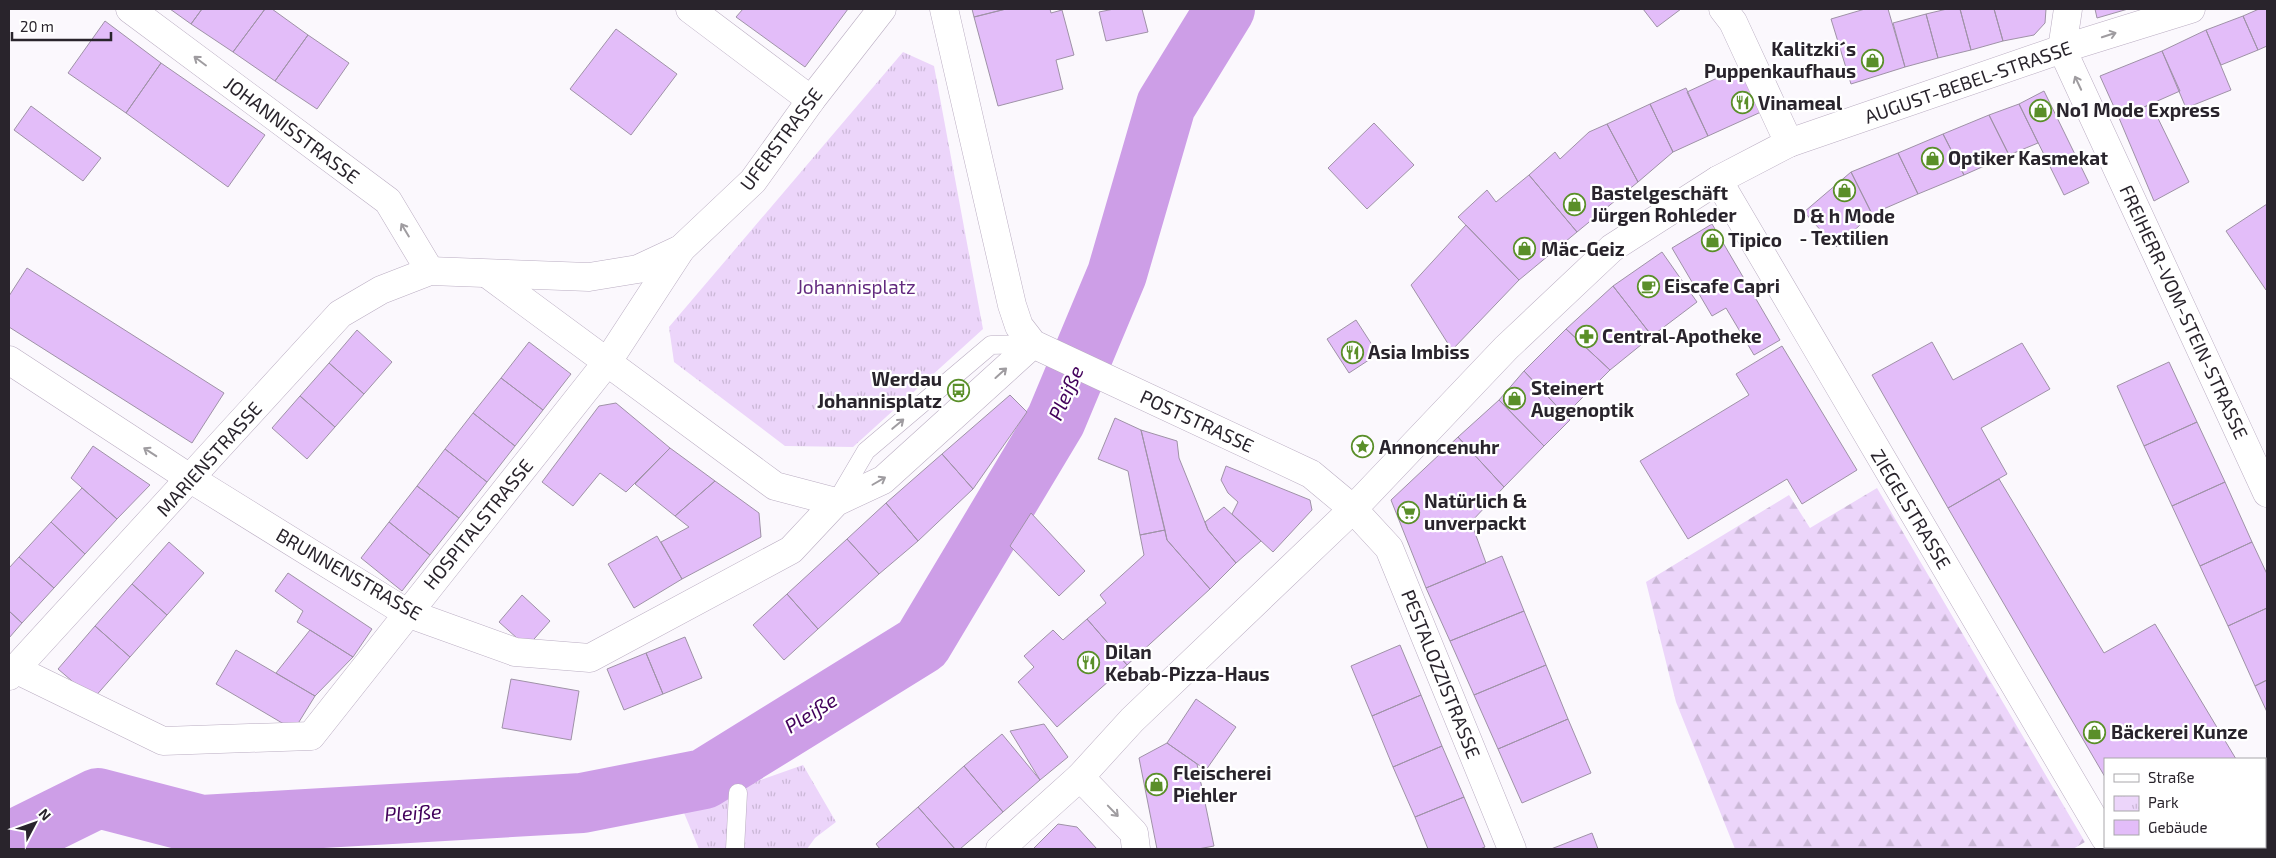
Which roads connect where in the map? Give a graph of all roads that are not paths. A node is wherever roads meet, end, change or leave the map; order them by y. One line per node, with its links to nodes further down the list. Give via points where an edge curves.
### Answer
1 (130, 9): 13 (street, JOHANNISSTRASSE, one-way to 1, via 388,201)
2 (690, 9): 9 (street)
3 (882, 9): 9 (street, UFERSTRASSE)
4 (944, 9): 15 (street, via 1012,305 1019,326)
5 (1723, 9): 10 (street, via 1733,22)
6 (2068, 9): 8 (street)
7 (2191, 9): 8 (street, AUGUST-BEBEL-STRASSE, one-way to 7)
8 (2062, 49): 10 (street, AUGUST-BEBEL-STRASSE); 19 (street, FREIHERR-VOM-STEIN-STRASSE, one-way to 8)
9 (811, 100): 12 (street, UFERSTRASSE, via 753,181)
10 (1788, 143): 11 (street, AUGUST-BEBEL-STRASSE)
11 (1718, 180): 21 (street, AUGUST-BEBEL-STRASSE, via 1612,248 1506,348); 26 (street, ZIEGELSTRASSE)
12 (681, 249): 14 (street, UFERSTRASSE, via 638,268 589,277); 17 (street, HOSPITALSTRASSE)
13 (430, 271): 14 (street, UFERSTRASSE); 18 (street, MARIENSTRASSE, via 381,290 340,314)
14 (489, 275): 17 (street)
15 (1041, 349): 20 (street, one-way to 15, via 883,480); 21 (street, POSTSTRASSE, via 1311,474)
16 (9, 360): 18 (street, BRUNNENSTRASSE, one-way to 16)
17 (608, 361): 20 (street, via 775,486); 22 (street, HOSPITALSTRASSE)
18 (191, 479): 22 (street, BRUNNENSTRASSE); 23 (street, MARIENSTRASSE)
19 (2267, 493)
20 (836, 502): 22 (street, BRUNNENSTRASSE, via 791,550 590,658 515,652)
21 (1353, 509): 24 (street, AUGUST-BEBEL-STRASSE, via 1132,720); 30 (street, PESTALOZZISTRASSE, via 1389,548)
22 (408, 613): 23 (street, HOSPITALSTRASSE, via 311,736 163,741)
23 (12, 673)
24 (1080, 777): 28 (street, AUGUST-BEBEL-STRASSE); 29 (street, one-way to 29, via 1134,833)
25 (738, 793): 27 (lane)
26 (2104, 836)
27 (735, 849)
28 (1000, 849)
29 (1136, 849)
30 (1512, 849)

